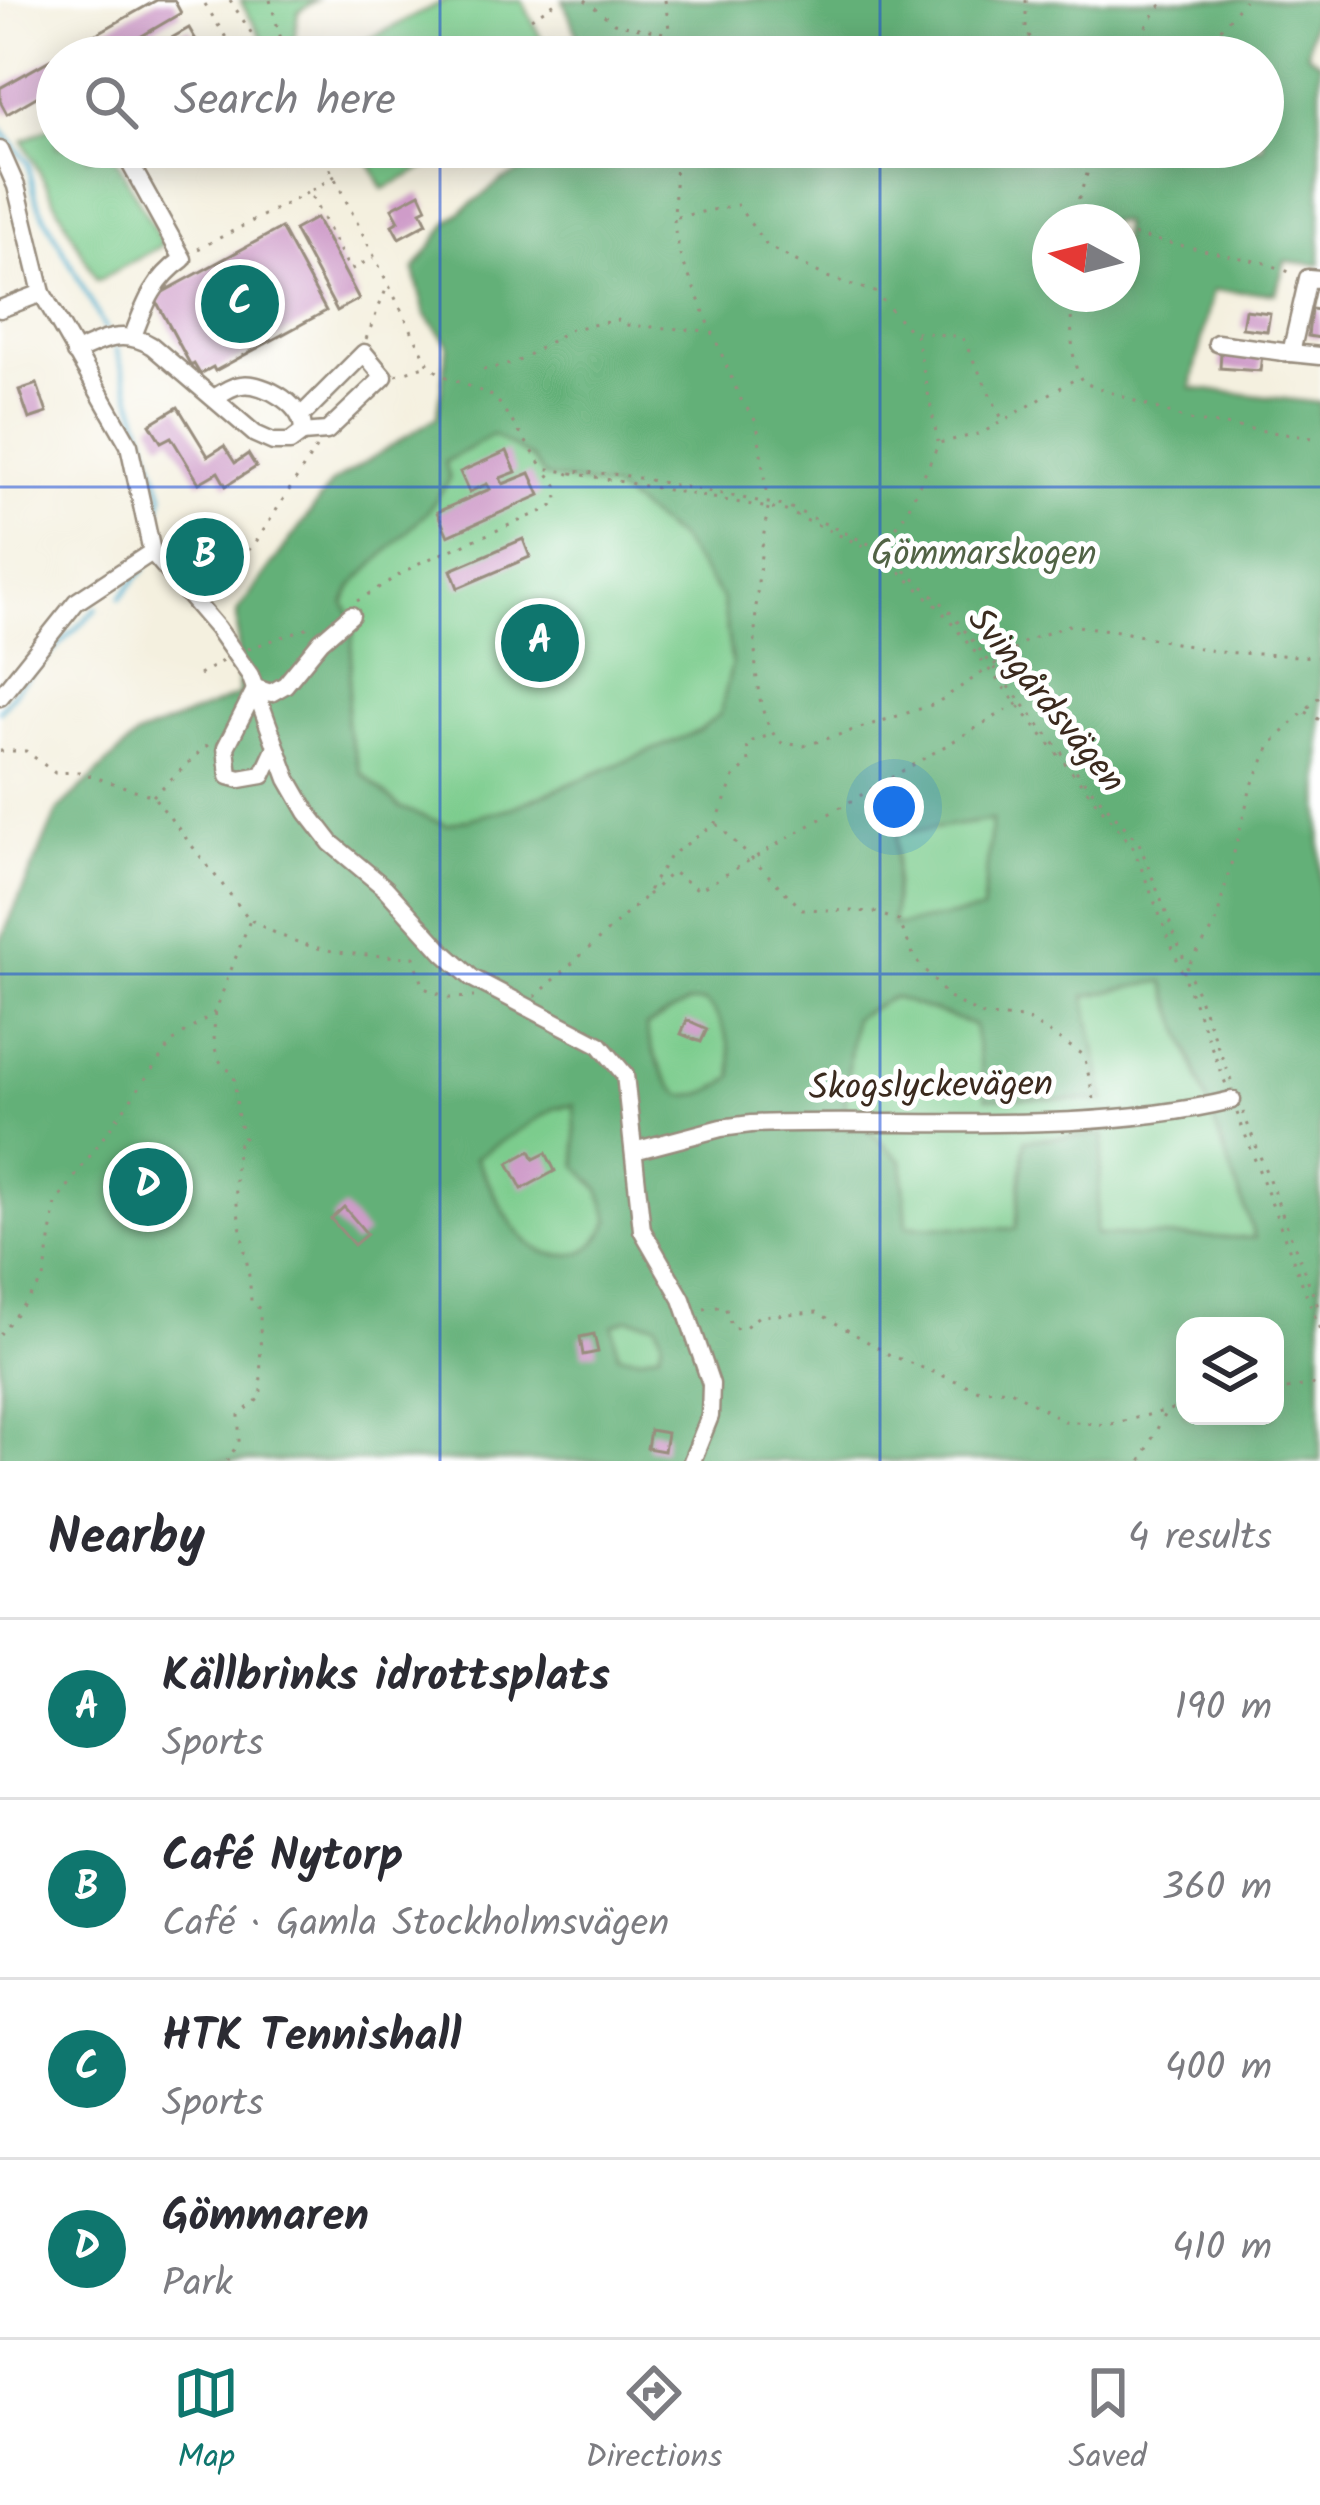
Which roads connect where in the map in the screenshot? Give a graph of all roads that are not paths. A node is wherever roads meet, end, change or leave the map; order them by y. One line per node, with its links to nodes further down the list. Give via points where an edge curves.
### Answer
1 (0, 150): 4 (street)
2 (133, 168): 6 (street, via 183,259 152,288)
3 (1314, 278): 9 (street)
4 (42, 293): 5 (street); 8 (street)
5 (0, 309)
6 (133, 336): 8 (street); 11 (street)
7 (1217, 344): 9 (street)
8 (75, 353): 13 (street, via 129,446)
9 (1291, 353): 10 (street)
10 (1320, 356)
11 (214, 398): 12 (street, via 246,384 264,389); 12 (street, via 263,439 290,442)
12 (302, 424): 12 (street, via 364,353 384,377 326,431)
13 (152, 552): 15 (street); 16 (street, via 76,602)
14 (349, 612): 15 (street, via 285,686 271,693)
15 (256, 688): 17 (street); 17 (street, via 226,747 229,776 263,776)
16 (0, 697)
17 (276, 746): 19 (street, via 297,796 331,843 444,953 472,978 600,1045 620,1067)
18 (1232, 1100): 19 (street, Skogslyckevägen, via 1098,1117 752,1124)
19 (634, 1151): 20 (street, via 642,1230 687,1312 707,1370 712,1402)
20 (692, 1461)

